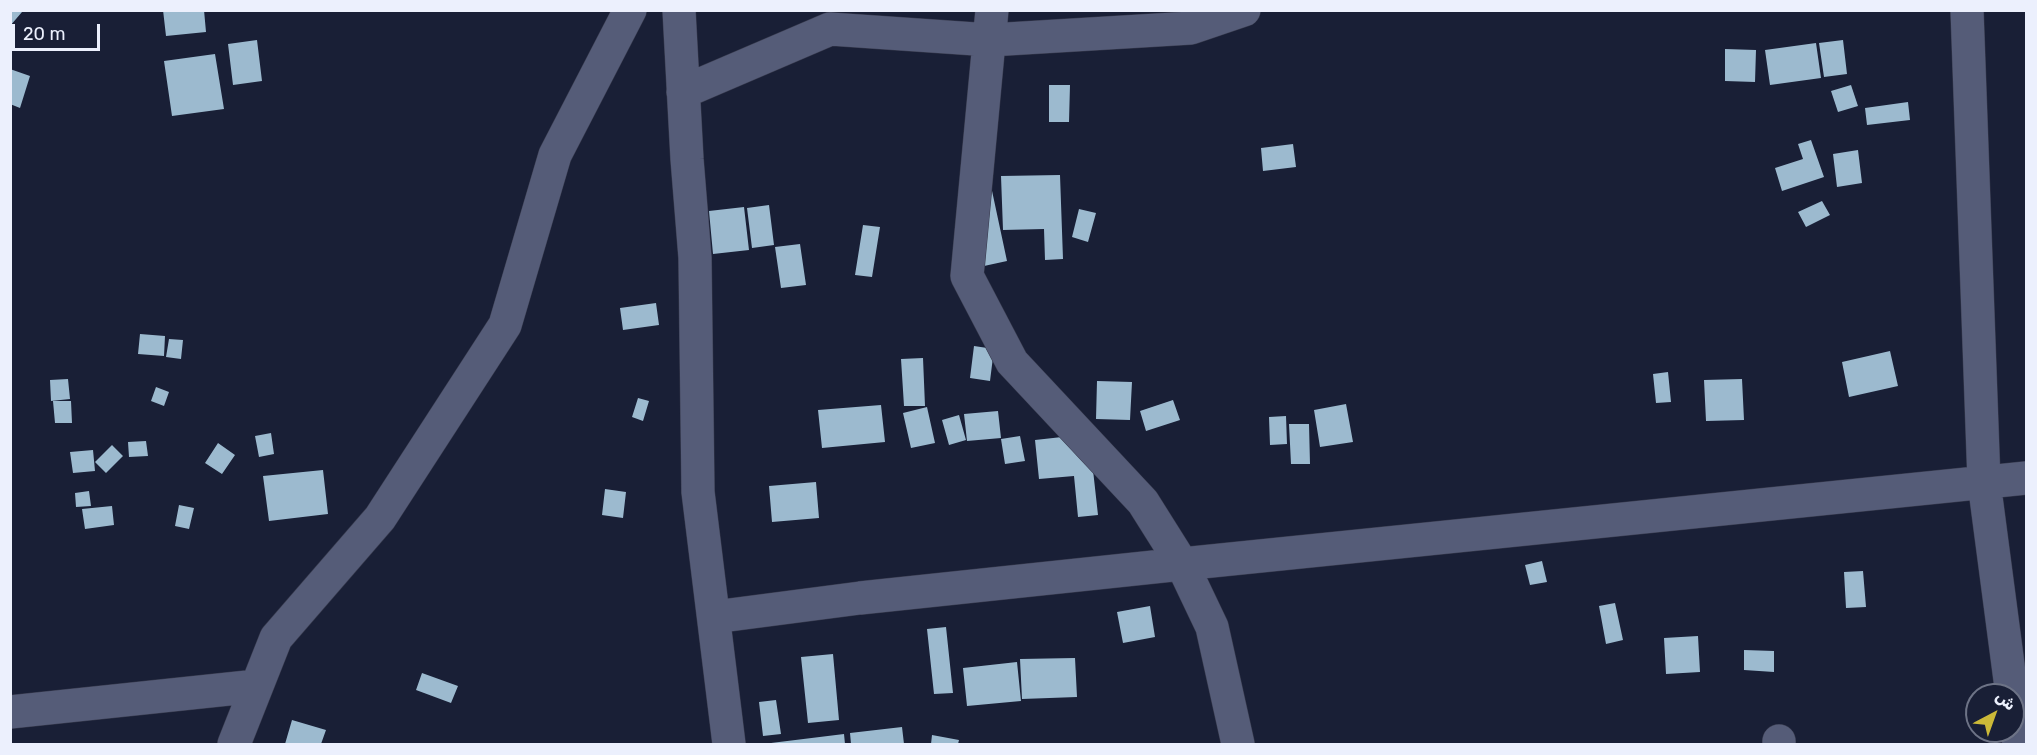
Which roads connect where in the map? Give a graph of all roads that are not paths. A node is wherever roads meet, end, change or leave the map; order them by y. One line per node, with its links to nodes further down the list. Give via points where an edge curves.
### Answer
1 (630, 10): 12 (street, via 555,155 505,325 380,518 276,638)
2 (679, 10): 6 (street)
3 (1244, 10): 5 (street, via 1191,28)
4 (1967, 10): 8 (street)
5 (991, 25): 6 (street, via 830,29); 9 (street, via 967,276 1012,362 1143,502)
6 (683, 92): 10 (street, via 695,258 698,492)
7 (2026, 478): 8 (street)
8 (1984, 482): 9 (street); 11 (street)
9 (1182, 564): 10 (street); 16 (street, via 1212,627)
10 (714, 617): 15 (street)
11 (2010, 683)
12 (257, 686): 13 (street); 14 (street)
13 (10, 712)
14 (234, 744)
15 (729, 744)
16 (1238, 744)

